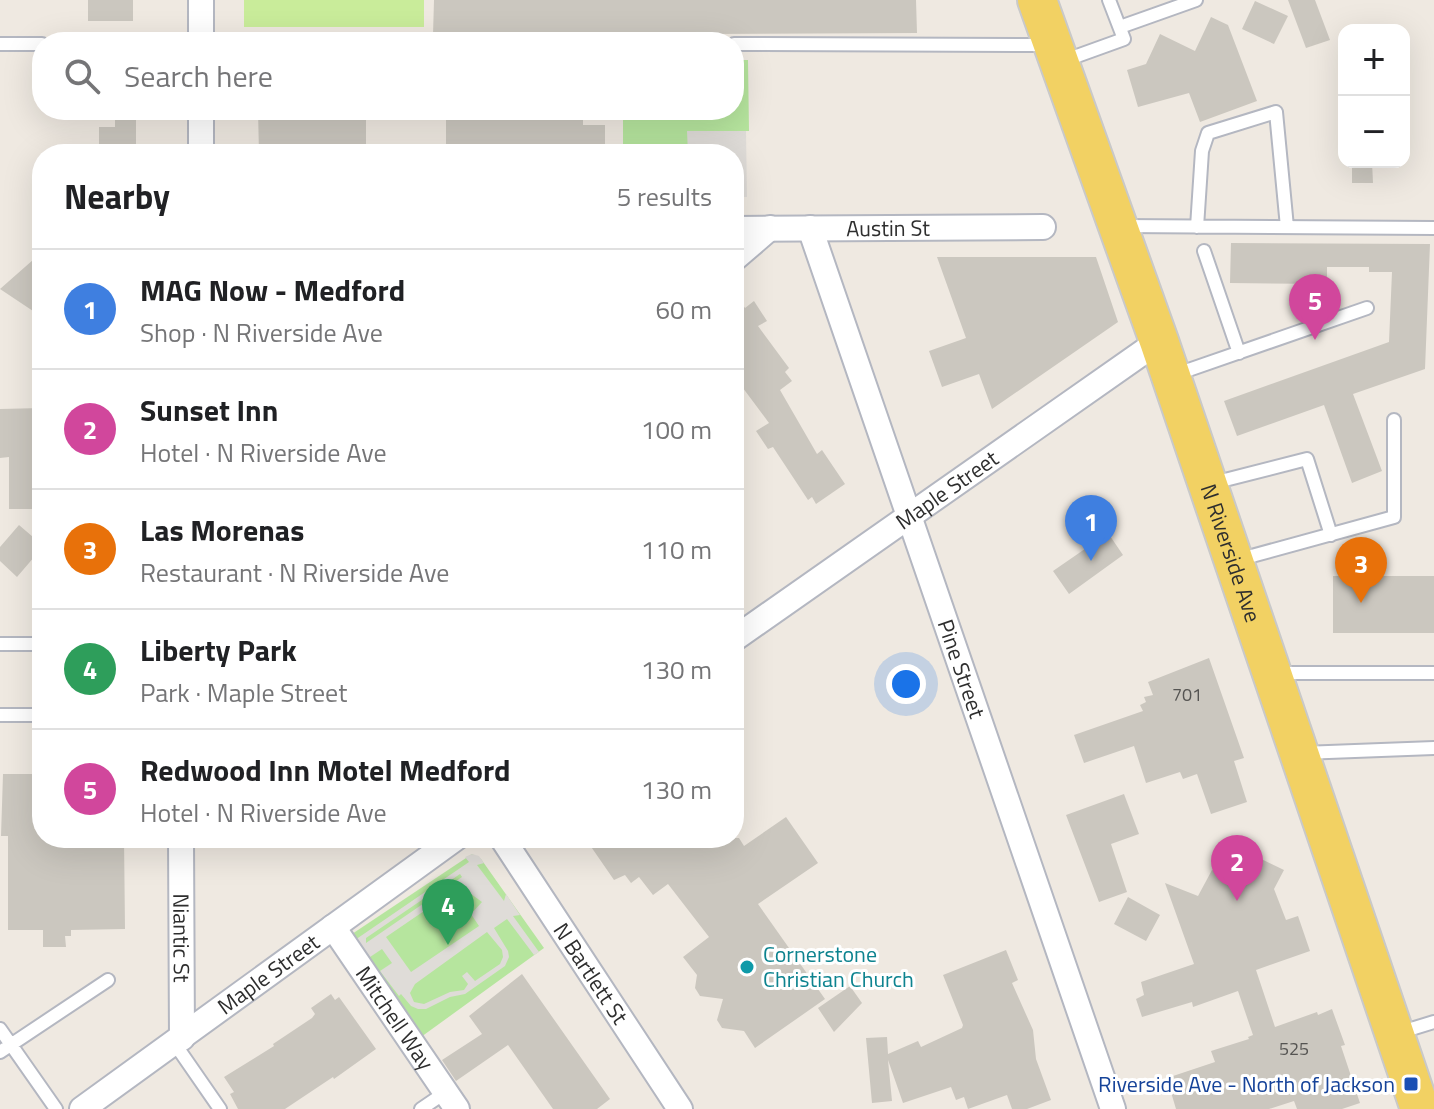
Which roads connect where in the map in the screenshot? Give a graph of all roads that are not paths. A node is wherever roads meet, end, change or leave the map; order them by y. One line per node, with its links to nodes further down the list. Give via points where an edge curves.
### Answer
1 (201, 0): 7 (street)
2 (1037, 0): 11 (main road, N Riverside Ave)
3 (1109, 0): 6 (lane)
4 (1196, 0): 5 (lane)
5 (1171, 4): 6 (lane)
6 (1120, 27): 11 (lane, via 1124,39)
7 (201, 32)
8 (0, 44): 9 (lane)
9 (32, 44)
10 (744, 44): 11 (lane)
11 (1056, 53): 14 (main road, N Riverside Ave)
12 (201, 120): 13 (street)
13 (201, 144)
14 (1119, 226): 16 (lane); 25 (main road, N Riverside Ave)
15 (1043, 227): 19 (street, Austin St)
16 (1197, 227): 17 (lane); 17 (lane, via 1208,133 1276,112)
17 (1287, 227): 20 (lane)
18 (770, 228): 19 (street, Austin St); 21 (street, Austin St); 22 (street)
19 (810, 228): 30 (street, Pine Street)
20 (1434, 228)
21 (744, 229)
22 (744, 250)
23 (1204, 251): 26 (lane)
24 (1367, 308): 26 (lane)
25 (1159, 341): 27 (main road, N Riverside Ave); 30 (street, Maple Street)
26 (1239, 353): 27 (lane)
27 (1171, 377): 29 (main road, N Riverside Ave)
28 (1394, 420): 31 (lane, via 1394,517)
29 (1208, 485): 31 (lane, via 1307,459); 32 (main road, N Riverside Ave)
30 (909, 514): 33 (street, Maple Street); 58 (street, Pine Street)
31 (1331, 535): 32 (lane)
32 (1234, 561): 36 (main road, N Riverside Ave)
33 (744, 632)
34 (0, 644): 35 (lane)
35 (32, 644)
36 (1272, 673): 37 (lane); 41 (main road, N Riverside Ave)
37 (1434, 673)
38 (0, 715): 39 (lane)
39 (32, 715)
40 (1434, 748): 41 (lane)
41 (1299, 753): 49 (main road, N Riverside Ave)
42 (181, 848): 50 (street, Niantic St)
43 (442, 848): 45 (street, Maple Street)
44 (509, 848): 57 (street, N Bartlett St)
45 (333, 927): 50 (street, Maple Street); 52 (street, Mitchell Way)
46 (108, 980): 51 (lane)
47 (1434, 1022): 49 (lane)
48 (0, 1029): 51 (lane)
49 (1395, 1034): 59 (main road, N Riverside Ave)
50 (178, 1041): 54 (street, Maple Street); 55 (lane)
51 (5, 1048): 53 (lane)
52 (452, 1101): 56 (lane)
53 (56, 1109)
54 (82, 1109)
55 (220, 1109)
56 (421, 1109)
57 (680, 1109)
58 (1113, 1109)
59 (1420, 1109)

